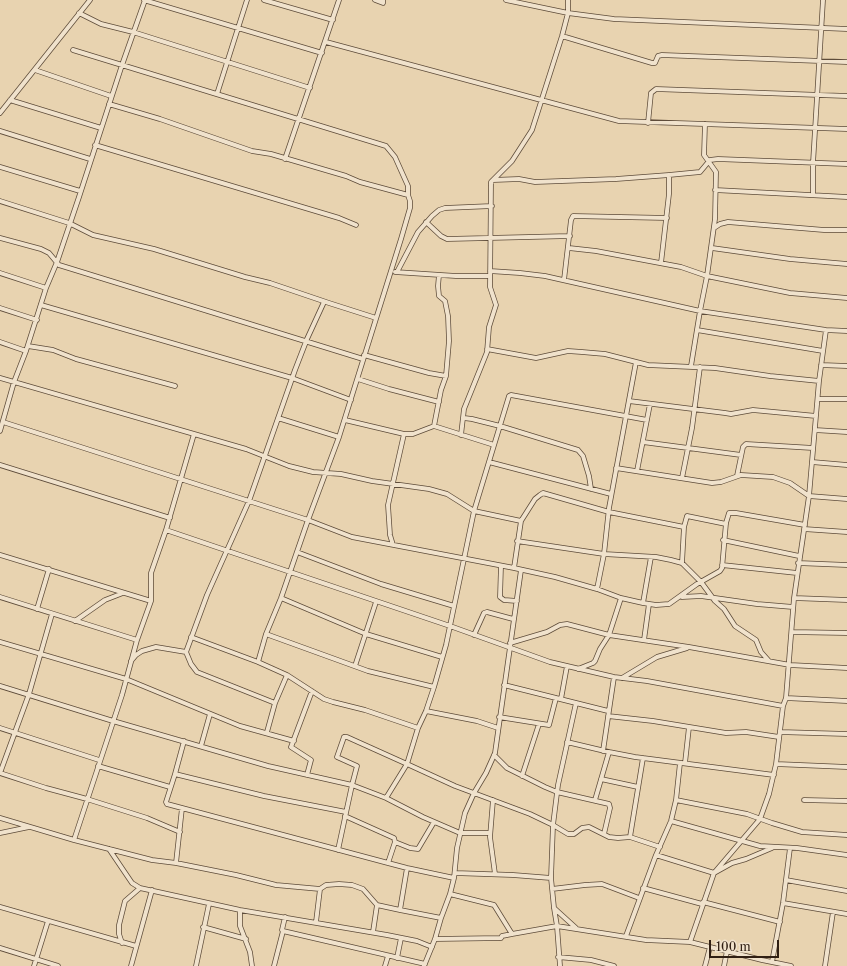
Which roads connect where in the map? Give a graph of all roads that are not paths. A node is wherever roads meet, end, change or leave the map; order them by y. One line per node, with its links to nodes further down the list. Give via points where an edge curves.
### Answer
1 (90, 0): 11 (street)
2 (145, 0): 14 (street); 17 (street)
3 (247, 0): 14 (street)
4 (264, 0): 13 (street)
5 (339, 0): 13 (street)
6 (375, 0): 7 (street)
7 (383, 0)
8 (506, 0): 12 (street)
9 (568, 0): 12 (street)
10 (823, 0): 15 (street)
11 (79, 13): 17 (street, via 101,24); 26 (street)
12 (568, 13): 15 (street, via 641,20); 18 (street)
13 (333, 20): 19 (street)
14 (238, 27): 21 (street); 22 (street)
15 (821, 28): 16 (street); 23 (street)
16 (847, 29)
17 (133, 32): 22 (street); 25 (street)
18 (562, 36): 23 (street, via 652,63 662,55); 32 (street)
19 (326, 42): 21 (street); 32 (street)
20 (72, 50): 25 (street)
21 (322, 53): 27 (street)
22 (227, 61): 27 (street); 28 (street)
23 (820, 61): 24 (street); 29 (street)
24 (847, 62)
25 (122, 65): 28 (street); 30 (street)
26 (35, 70): 30 (street); 33 (street)
27 (310, 88): 36 (street)
28 (217, 94): 36 (street)
29 (817, 94): 31 (street); 37 (street, via 656,89 651,93); 40 (street)
30 (111, 96): 34 (street)
31 (847, 96)
32 (542, 99): 37 (street, via 619,121); 51 (street, via 530,134 512,161)
33 (10, 100): 35 (street); 39 (street)
34 (109, 104): 39 (street); 45 (street, via 252,151)
35 (0, 113)
36 (298, 119): 45 (street); 54 (street, via 386,146 395,157 408,186)
37 (648, 123): 38 (street)
38 (705, 124): 40 (street); 46 (street, via 704,155)
39 (101, 128): 43 (street)
40 (815, 128): 41 (street); 47 (street)
41 (847, 129)
42 (0, 131): 44 (street)
43 (95, 145): 44 (street); 62 (street)
44 (90, 159): 53 (street)
45 (285, 159): 54 (street)
46 (708, 163): 47 (street, via 718,159); 50 (street, via 700,172); 52 (street, via 716,172)
47 (813, 163): 48 (street); 55 (street)
48 (847, 164)
49 (0, 167): 53 (street)
50 (669, 175): 51 (street, via 535,182 519,179); 59 (street)
51 (493, 180): 58 (street)
52 (715, 190): 55 (street); 63 (street)
53 (80, 191): 61 (street)
54 (408, 195): 73 (street, via 410,208)
55 (813, 195): 56 (street)
56 (847, 197)
57 (0, 202): 61 (street)
58 (492, 206): 60 (street, via 445,208); 67 (street)
59 (667, 218): 65 (street, via 576,215 572,218); 71 (street)
60 (426, 222): 67 (street, via 447,239); 75 (street)
61 (69, 223): 70 (street); 83 (street, via 93,234 270,283)
62 (356, 225)
63 (714, 228): 64 (street, via 728,222); 69 (street)
64 (847, 230)
65 (570, 236): 67 (street); 68 (street)
66 (0, 238): 70 (street, via 41,249 50,253)
67 (491, 238): 74 (street)
68 (569, 248): 71 (street); 80 (street)
69 (712, 248): 72 (street); 79 (street)
70 (57, 262): 81 (street); 93 (street, via 64,267)
71 (661, 263): 79 (street)
72 (847, 264)
73 (390, 271): 75 (street); 87 (street)
74 (490, 271): 78 (street); 80 (street)
75 (397, 272): 77 (street)
76 (0, 273): 81 (street)
77 (440, 276): 78 (street); 103 (street, via 439,296 445,301 448,316)
78 (490, 276): 95 (street, via 491,291 496,305 489,327)
79 (708, 276): 82 (street, via 790,293); 86 (street)
80 (564, 280): 86 (street)
81 (46, 288): 84 (street)
82 (847, 298)
83 (324, 302): 87 (street); 93 (street)
84 (41, 305): 88 (street); 105 (street)
85 (0, 308): 88 (street)
86 (700, 311): 89 (street); 90 (street)
87 (376, 318): 97 (street)
88 (37, 320): 94 (street)
89 (696, 330): 96 (street); 100 (street)
90 (826, 330): 91 (street); 96 (street)
91 (847, 331)
92 (0, 342): 94 (street)
93 (306, 342): 97 (street); 105 (street)
94 (27, 348): 108 (street); 109 (street, via 53,350 76,359)
95 (487, 349): 98 (street, via 536,358 568,351 605,354); 122 (street, via 464,410)
96 (823, 351): 99 (street)
97 (364, 357): 103 (street); 106 (street)
98 (636, 362): 100 (street); 113 (street)
99 (821, 364): 101 (street); 107 (street)
100 (691, 366): 102 (street)
101 (847, 366)
102 (700, 367): 107 (street); 116 (street)
103 (446, 376): 114 (street)
104 (0, 378): 108 (street)
105 (292, 378): 112 (street); 121 (street)
106 (358, 379): 112 (street); 114 (street, via 389,390)
107 (819, 381): 110 (street)
108 (14, 382): 118 (street); 131 (street)
109 (175, 386)
110 (818, 399): 111 (street); 120 (street)
111 (847, 399)
112 (351, 400): 123 (street)
113 (629, 400): 115 (street); 119 (street)
114 (439, 402): 126 (street)
115 (650, 404): 116 (street); 124 (street)
116 (694, 410): 120 (street, via 731,414 753,410); 137 (street)
117 (0, 411): 118 (street)
118 (6, 413): 125 (street)
119 (626, 416): 124 (street); 127 (street, via 511,395); 145 (street)
120 (816, 416): 128 (street)
121 (278, 418): 134 (street); 140 (street)
122 (464, 418): 127 (street); 133 (street)
123 (345, 420): 132 (street); 134 (street)
124 (647, 420): 135 (street)
125 (3, 422): 129 (street); 150 (street)
126 (434, 426): 132 (street, via 413,434); 133 (street)
127 (500, 426): 136 (street); 152 (street, via 578,450 583,456)
128 (815, 430): 130 (street); 138 (street)
129 (0, 431)
130 (847, 432)
131 (194, 434): 140 (street); 150 (street)
132 (404, 434): 151 (street)
133 (461, 435): 136 (street)
134 (339, 437): 147 (street)
135 (643, 442): 137 (street); 146 (street)
136 (494, 445): 141 (street)
137 (688, 448): 139 (street); 149 (street)
138 (813, 448): 139 (street, via 748,443 744,445); 142 (street)
139 (741, 455): 148 (street)
140 (265, 457): 147 (street, via 289,466); 156 (street)
141 (490, 462): 152 (street); 157 (street)
142 (812, 462): 144 (street); 154 (street)
143 (0, 465): 159 (street)
144 (847, 465)
145 (616, 468): 146 (street); 153 (street)
146 (637, 471): 149 (street)
147 (327, 473): 151 (street); 160 (street)
148 (737, 476): 149 (street, via 717,483); 154 (street, via 773,477 790,483)
149 (682, 478)
150 (181, 479): 156 (street); 159 (street)
151 (392, 484): 157 (street, via 447,494); 169 (street, via 388,505)
152 (591, 489): 153 (street)
153 (612, 494): 158 (street)
154 (809, 496): 155 (street); 164 (street)
155 (847, 499)
156 (250, 501): 160 (street); 170 (street)
157 (474, 511): 161 (street); 175 (street)
158 (609, 512): 161 (street, via 543,493 535,499); 163 (street); 172 (street)
159 (170, 518): 165 (street)
160 (308, 520): 169 (street, via 352,537); 171 (street)
161 (521, 522): 168 (street)
162 (726, 524): 163 (street, via 688,515); 164 (street, via 731,513); 167 (street)
163 (684, 527): 177 (street)
164 (804, 527): 166 (street); 174 (street)
165 (166, 530): 170 (street); 197 (street, via 151,573)
166 (847, 532)
167 (724, 540): 174 (street); 179 (street)
168 (517, 541): 172 (street); 182 (street)
169 (393, 544): 175 (street)
170 (228, 550): 185 (street); 215 (street)
171 (297, 552): 185 (street); 202 (street, via 381,584)
172 (604, 554): 176 (street); 188 (street)
173 (0, 555): 183 (street)
174 (799, 556): 178 (street)
175 (465, 557): 181 (street); 202 (street)
176 (651, 557): 177 (street); 200 (street)
177 (682, 563): 187 (street)
178 (798, 563): 180 (street); 186 (street)
179 (722, 565): 186 (street); 187 (street, via 720,571)
180 (847, 565)
181 (501, 566): 182 (street); 198 (street, via 500,597)
182 (514, 568): 184 (street)
183 (49, 569): 189 (street); 204 (street)
184 (521, 570): 188 (street); 198 (street)
185 (289, 572): 193 (street); 199 (street)
186 (797, 573): 195 (street)
187 (701, 582): 191 (street); 192 (street)
188 (597, 589): 194 (street)
189 (123, 592): 197 (street); 207 (street, via 105,600)
190 (0, 597): 204 (street)
191 (680, 597): 192 (street); 201 (street, via 664,605)
192 (713, 597): 203 (street); 227 (street, via 728,613 735,626 756,640 761,652)
193 (281, 598): 211 (street); 212 (street)
194 (621, 598): 200 (street); 214 (street)
195 (794, 598): 196 (street); 203 (street)
196 (847, 600)
197 (151, 601): 216 (street)
198 (516, 601): 206 (street)
199 (376, 602): 208 (street); 212 (street)
200 (643, 603): 201 (street)
201 (649, 604): 217 (street)
202 (454, 606): 208 (street)
203 (793, 607): 209 (street)
204 (36, 609): 205 (street)
205 (52, 614): 207 (street); 223 (street)
206 (513, 619): 213 (street, via 484,613); 219 (street)
207 (75, 621): 216 (street)
208 (450, 626): 213 (street); 224 (street)
209 (792, 632): 210 (street); 228 (street)
210 (847, 633)
211 (266, 634): 226 (street); 229 (street)
212 (366, 634): 224 (street); 229 (street)
213 (474, 635): 221 (street)
214 (609, 635): 217 (street); 219 (street, via 563,624 546,632); 232 (street, via 594,662)
215 (191, 637): 222 (street); 226 (street)
216 (137, 640): 225 (street)
217 (644, 640): 220 (street)
218 (0, 642): 223 (street)
219 (510, 642): 221 (street)
220 (689, 647): 227 (street); 235 (street, via 657,657)
221 (510, 648): 230 (street); 237 (street)
222 (186, 652): 225 (street, via 156,647 142,651); 246 (street, via 197,672)
223 (40, 654): 236 (street); 241 (street)
224 (442, 657): 239 (street)
225 (131, 660): 236 (street)
226 (258, 662): 233 (street)
227 (770, 662): 228 (street)
228 (790, 665): 231 (street); 243 (street)
229 (355, 666): 239 (street)
230 (567, 666): 232 (street); 244 (street)
231 (847, 668)
232 (578, 669): 234 (street)
233 (287, 675): 240 (street); 246 (street)
234 (614, 678): 235 (street); 250 (street)
235 (622, 678): 248 (street)
236 (126, 680): 251 (street); 254 (street)
237 (504, 685): 242 (street); 253 (street)
238 (0, 686): 241 (street)
239 (434, 687): 249 (street)
240 (312, 690): 258 (street, via 324,699); 265 (street)
241 (29, 694): 254 (street); 261 (street)
242 (556, 698): 244 (street); 255 (street, via 549,725)
243 (786, 698): 245 (street); 248 (street)
244 (561, 699): 247 (street)
245 (847, 701)
246 (275, 703): 260 (street)
247 (576, 704): 250 (street); 266 (street)
248 (784, 706): 262 (street)
249 (426, 711): 258 (street); 259 (street)
250 (608, 711): 252 (street)
251 (210, 714): 260 (street, via 245,728); 267 (street)
252 (608, 716): 256 (street); 268 (street)
253 (499, 717): 255 (street); 259 (street)
254 (113, 721): 264 (street); 272 (street)
255 (538, 724): 282 (street)
256 (689, 727): 262 (street, via 726,733); 273 (street)
257 (0, 728): 261 (street)
258 (418, 728): 274 (street)
259 (498, 728): 270 (street)
260 (267, 732): 265 (street)
261 (16, 733): 272 (street); 278 (street)
262 (780, 734): 263 (street); 275 (street)
263 (847, 734)
264 (184, 741): 267 (street); 279 (street)
265 (294, 741): 280 (street, via 292,748 311,761)
266 (567, 742): 268 (street); 287 (street)
267 (201, 746): 280 (street)
268 (603, 751): 269 (street)
269 (609, 752): 271 (street); 283 (street)
270 (494, 755): 282 (street, via 507,768); 288 (street)
271 (643, 758): 273 (street); 286 (street)
272 (100, 760): 276 (street)
273 (682, 763): 281 (street); 293 (street)
274 (407, 764): 284 (street, via 345,737 337,757 357,766); 288 (street); 289 (street)
275 (776, 764): 277 (street); 281 (street)
276 (98, 766): 285 (street); 290 (street)
277 (847, 767)
278 (0, 773): 290 (street)
279 (175, 774): 285 (street); 297 (street)
280 (307, 775): 284 (street)
281 (774, 775): 299 (street)
282 (522, 776): 287 (street)
283 (601, 779): 286 (street); 292 (street)
284 (352, 785): 289 (street); 297 (street)
285 (170, 787): 296 (street, via 166,803)
286 (638, 787): 310 (street)
287 (557, 792): 292 (street); 302 (street)
288 (474, 793): 291 (street); 306 (street)
289 (386, 798): 301 (street)
290 (88, 799): 304 (street, via 148,818); 311 (street)
291 (493, 800): 302 (street); 307 (street)
292 (595, 800): 308 (street, via 610,805)
293 (676, 800): 299 (street, via 730,810); 300 (street)
294 (804, 800): 295 (street)
295 (847, 801)
296 (182, 808): 304 (street); 318 (street)
297 (345, 814): 313 (street, via 394,838); 318 (street)
298 (0, 818): 303 (street)
299 (760, 819): 309 (street, via 802,832); 312 (street)
300 (671, 821): 312 (street); 314 (street)
301 (434, 822): 306 (street); 313 (street, via 418,849)
302 (553, 825): 308 (street, via 568,834 574,834 586,827); 327 (street)
303 (29, 827): 305 (street); 311 (street)
304 (180, 832): 322 (street)
305 (0, 833)
306 (460, 833): 307 (street); 326 (street)
307 (490, 833): 325 (street)
308 (604, 834): 310 (street, via 615,838)
309 (847, 835)
310 (630, 837): 314 (street)
311 (74, 840): 317 (street)
312 (741, 840): 315 (street); 324 (street)
313 (395, 842): 321 (street)
314 (660, 847): 320 (street)
315 (773, 847): 316 (street); 324 (street)
316 (790, 848): 319 (street); 328 (street)
317 (108, 849): 322 (street); 329 (street, via 132,883)
318 (338, 850): 321 (street)
319 (847, 855)
320 (656, 856): 324 (street); 330 (street)
321 (388, 862): 323 (street)
322 (176, 863): 331 (street, via 276,885)
323 (407, 868): 326 (street); 344 (street)
324 (714, 873): 337 (street)
325 (495, 874): 326 (street); 327 (street)
326 (455, 876): 335 (street)
327 (551, 878): 332 (street)
328 (786, 880): 334 (street); 338 (street)
329 (140, 888): 333 (street); 363 (street, via 125,901 121,913 119,934)
330 (643, 888): 336 (street); 337 (street)
331 (320, 889): 340 (street, via 326,885 352,885 363,890); 350 (street)
332 (552, 889): 336 (street, via 602,884); 342 (street)
333 (152, 890): 339 (street); 364 (street)
334 (847, 892)
335 (450, 894): 348 (street); 357 (street, via 494,905)
336 (639, 898): 358 (street)
337 (703, 903): 351 (street); 362 (street)
338 (783, 903): 345 (street); 351 (street)
339 (209, 904): 343 (street); 353 (street)
340 (377, 905): 344 (street); 356 (street)
341 (0, 907): 349 (street)
342 (554, 908): 352 (street); 354 (street)
343 (240, 910): 347 (street); 361 (street, via 240,926)
344 (400, 910): 348 (street)
345 (833, 912): 346 (street); 387 (street)
346 (847, 914)
347 (286, 917): 350 (street); 355 (street)
348 (441, 918): 360 (street)
349 (48, 921): 363 (street); 372 (street)
350 (316, 922): 356 (street)
351 (780, 922): 373 (street)
352 (557, 926): 354 (street); 357 (street); 370 (street)
353 (203, 927): 361 (street); 378 (street)
354 (576, 929): 358 (street)
355 (283, 931): 369 (street); 380 (street)
356 (373, 932): 359 (street)
357 (512, 934): 360 (street, via 501,938)
358 (626, 936): 362 (street, via 646,940)
359 (401, 938): 366 (street); 371 (street)
360 (436, 939): 366 (street)
361 (246, 940): 379 (street)
362 (690, 942): 365 (street)
363 (122, 943): 364 (street)
364 (136, 946): 377 (street)
365 (710, 946): 368 (street); 384 (street)
366 (432, 947): 374 (street)
367 (0, 948): 372 (street)
368 (727, 951): 373 (street); 385 (street)
369 (388, 956): 371 (street); 381 (street)
370 (558, 957): 382 (street); 383 (street, via 591,960)
371 (397, 958): 374 (street)
372 (36, 959): 375 (street); 376 (street)
373 (772, 962): 386 (street)
374 (425, 965)
375 (34, 966)
376 (58, 966)
377 (131, 966)
378 (196, 966)
379 (252, 966)
380 (274, 966)
381 (385, 966)
382 (560, 966)
383 (614, 966)
384 (705, 966)
385 (724, 966)
386 (791, 966)
387 (825, 966)

